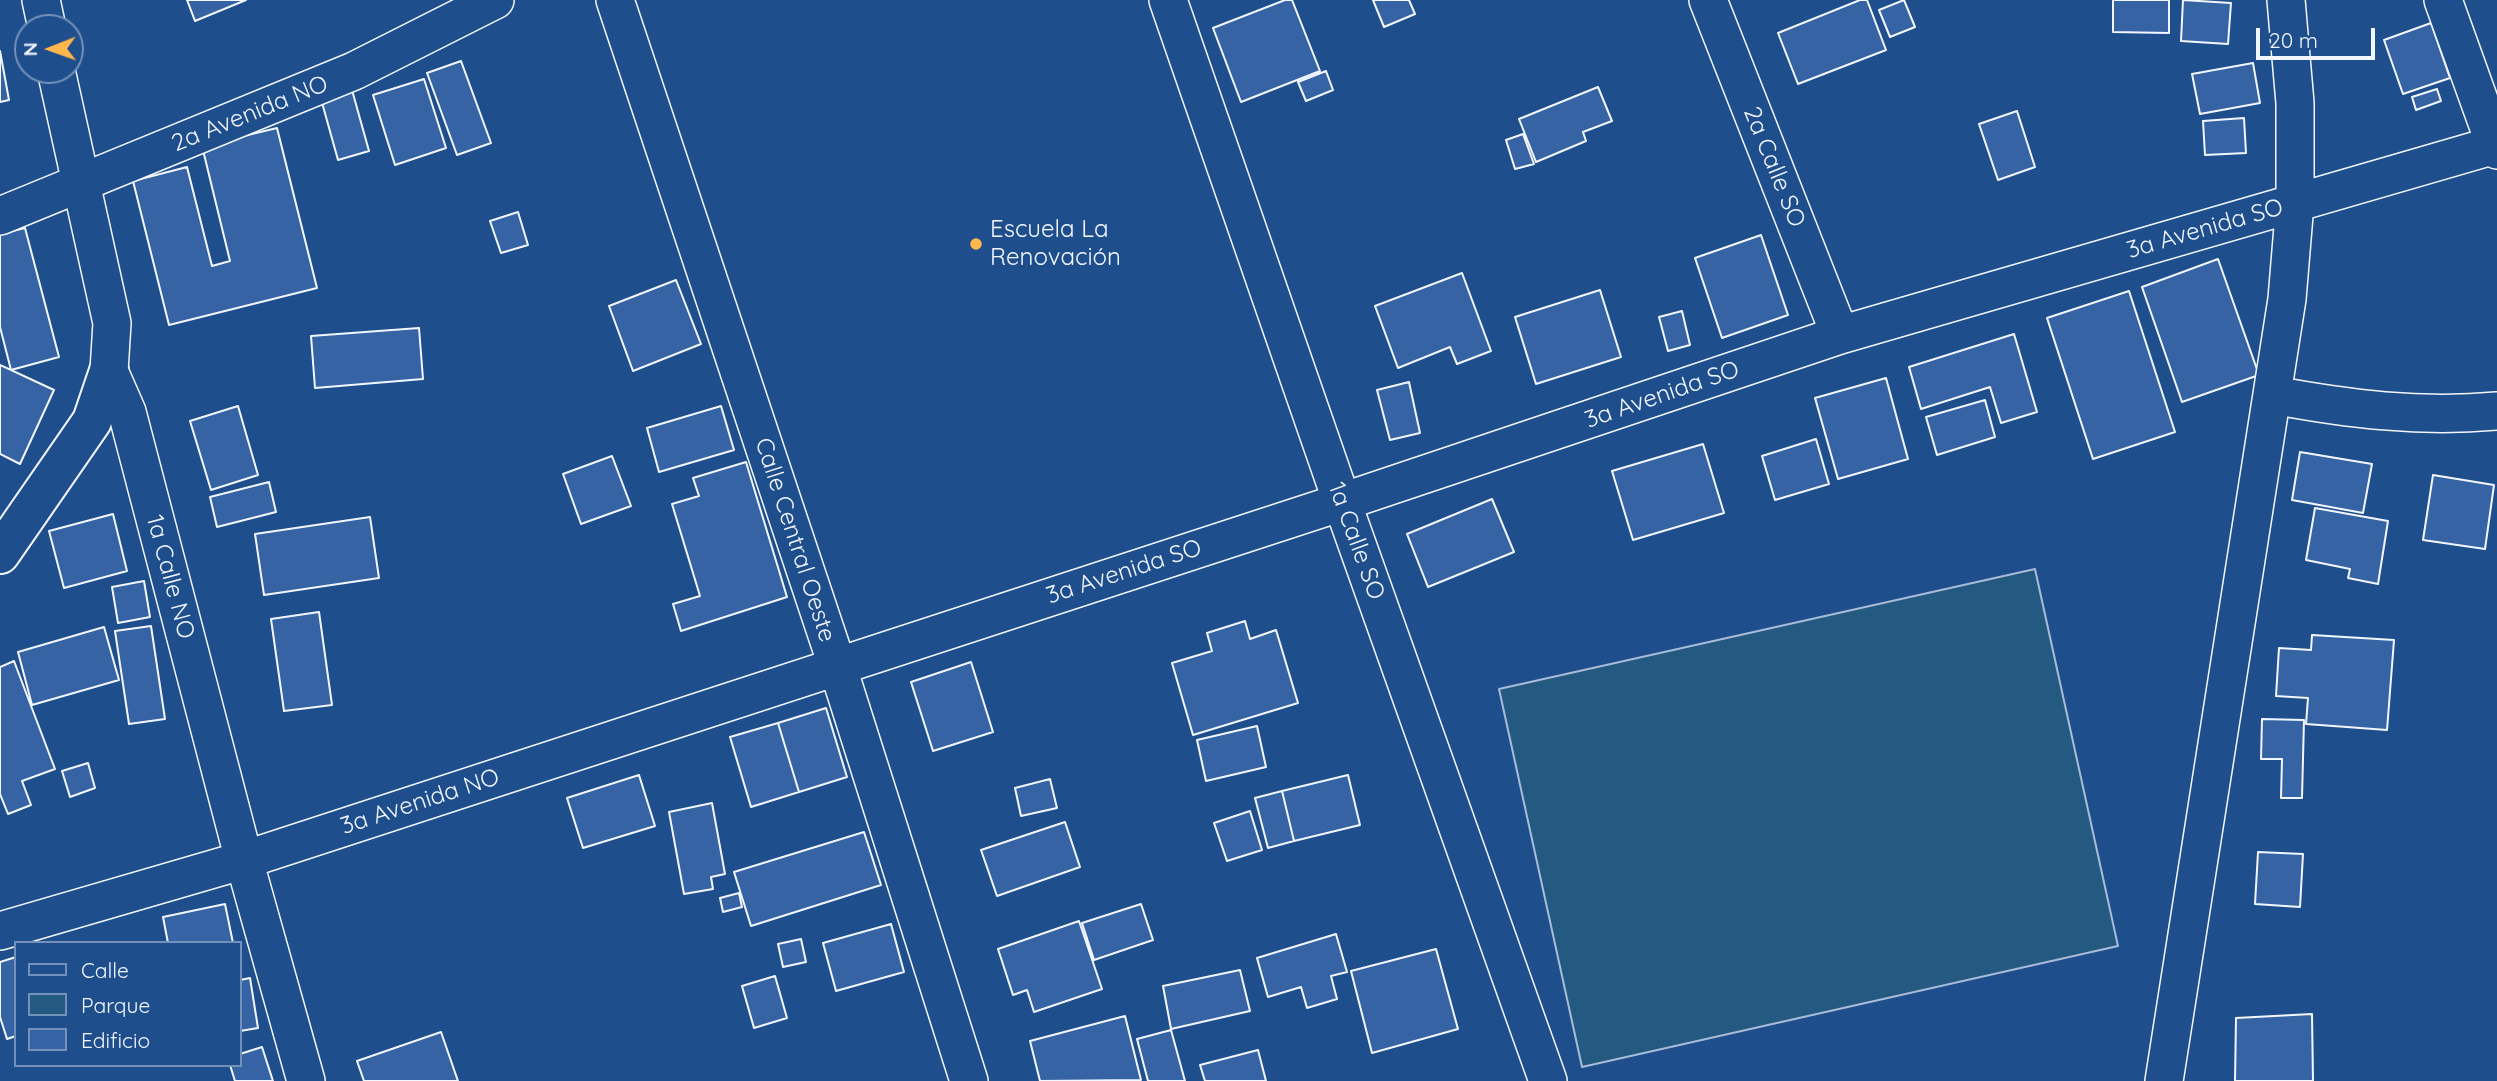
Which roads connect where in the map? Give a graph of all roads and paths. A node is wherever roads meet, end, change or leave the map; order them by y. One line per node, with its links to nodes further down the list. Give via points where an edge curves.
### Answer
1 (495, 0): 9 (street, 2a Avenida NO, via 354,71)
2 (615, 0): 18 (street, Calle Central Oeste)
3 (1168, 0): 16 (street, 1a Calle SO)
4 (1708, 0): 12 (street, 2a Calle SO)
5 (2286, 0): 10 (street, via 2295,103)
6 (2443, 0): 8 (street)
7 (59, 84): 9 (street, 1a Calle NO)
8 (2496, 148): 10 (street, 3a Avenida SO)
9 (82, 183): 11 (street, 2a Avenida NO); 13 (street, 1a Calle NO, via 112,323)
10 (2295, 203): 12 (street, 3a Avenida SO); 14 (street)
11 (0, 216)
12 (1840, 335): 16 (street, 3a Avenida SO)
13 (109, 372): 17 (street, via 92,421); 19 (street, 1a Calle NO, via 127,412)
14 (2273, 395): 15 (street, via 2363,411 2454,415); 24 (street)
15 (2497, 411)
16 (1342, 502): 18 (street, 3a Avenida SO); 23 (street, 1a Calle SO)
17 (0, 554)
18 (837, 665): 19 (street, 3a Avenida NO); 22 (street, Calle Central Oeste)
19 (244, 860): 20 (street, 3a Avenida NO); 21 (street, 1a Calle NO)
20 (0, 931)
21 (306, 1081)
22 (969, 1081)
23 (1548, 1081)
24 (2164, 1081)

